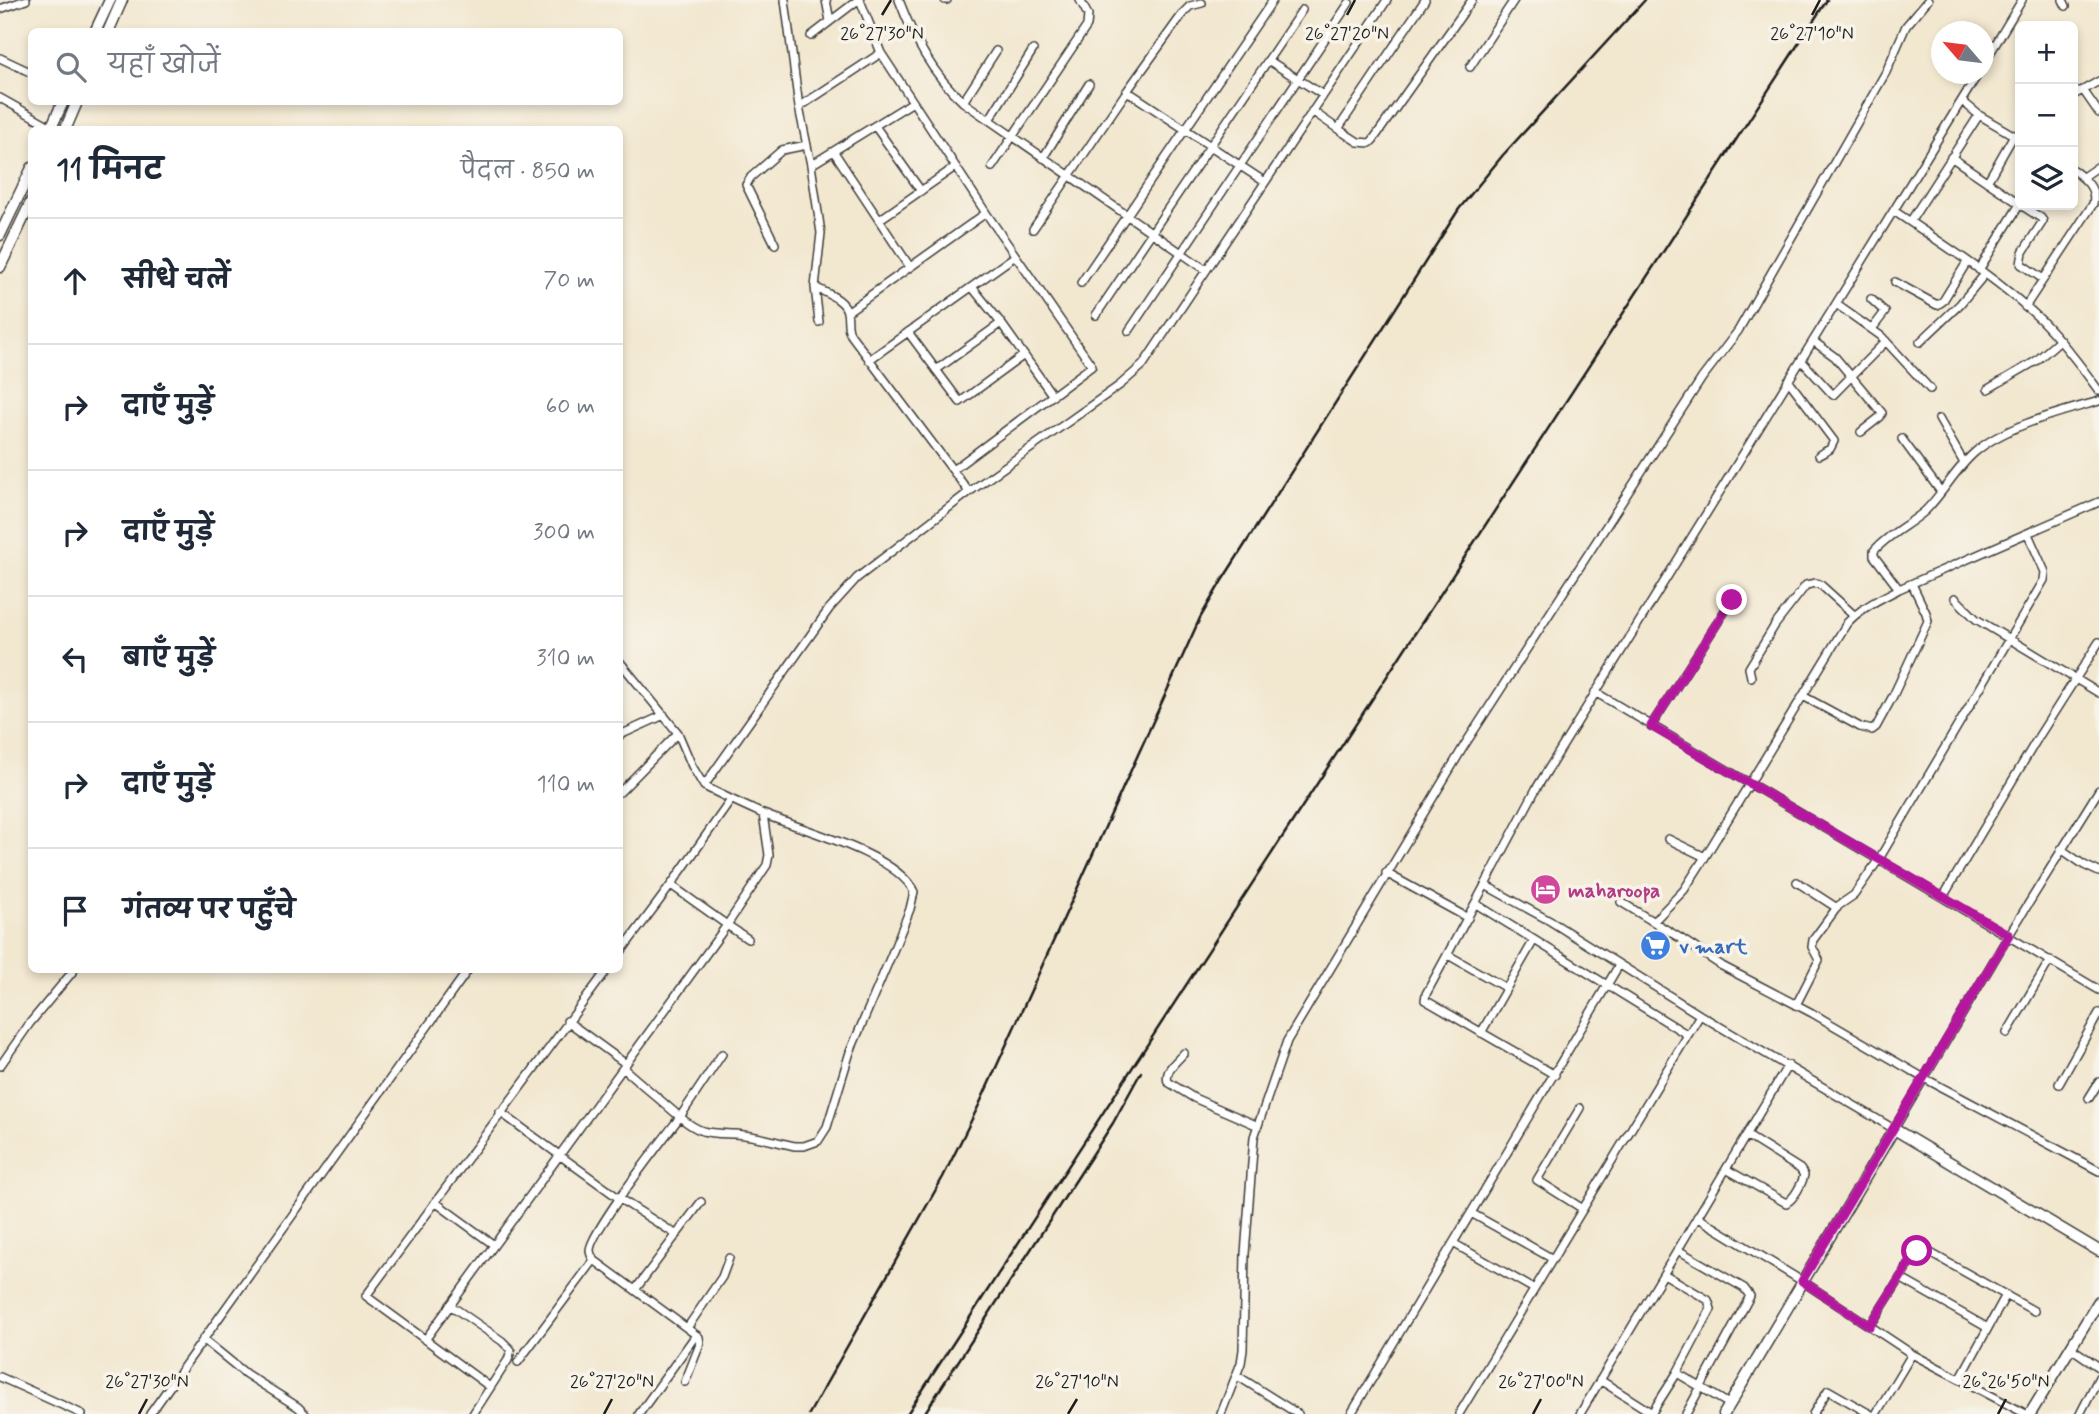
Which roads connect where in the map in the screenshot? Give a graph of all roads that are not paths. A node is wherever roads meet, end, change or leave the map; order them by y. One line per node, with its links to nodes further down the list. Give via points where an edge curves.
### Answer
1 (26, 0): 18 (street)
2 (110, 0): 21 (street)
3 (122, 0): 22 (street)
4 (785, 0): 46 (street)
5 (825, 0): 20 (street)
6 (859, 0): 20 (street); 27 (street)
7 (898, 0): 43 (street, via 938,77)
8 (1080, 0): 58 (street, via 1088,15 1087,26)
9 (1273, 0): 56 (street)
10 (1387, 0): 39 (street)
11 (1425, 0): 55 (street)
12 (1472, 0): 55 (street, via 1370,143 1358,142)
13 (1514, 0): 30 (street)
14 (1928, 0): 165 (street, via 1906,26 1886,72 1738,331 1464,746)
15 (2022, 0): 24 (street)
16 (1202, 3): 37 (street, via 1184,12)
17 (1349, 3): 32 (street)
18 (0, 9)
19 (1302, 10): 29 (street)
20 (830, 21): 23 (street)
21 (97, 28)
22 (110, 28)
23 (811, 36)
24 (1994, 47)
25 (1033, 50): 50 (street)
26 (996, 51): 43 (street)
27 (881, 52): 42 (street); 46 (street)
28 (0, 58): 31 (street)
29 (1268, 60): 32 (street); 61 (street)
30 (1470, 67)
31 (28, 72)
32 (1297, 79): 39 (street); 66 (street)
33 (2099, 81): 36 (street)
34 (1089, 83): 64 (street)
35 (1972, 84): 41 (street)
36 (2083, 90): 38 (street); 48 (street)
37 (1127, 91): 56 (street); 72 (street)
38 (2078, 92)
39 (1323, 95): 47 (street)
40 (0, 98): 51 (street)
41 (1962, 101): 49 (street); 81 (street)
42 (913, 102): 54 (street); 68 (street)
43 (963, 102): 50 (street)
44 (62, 105): 52 (street)
45 (76, 105): 53 (street)
46 (799, 107): 60 (street)
47 (1312, 111): 55 (street); 74 (street)
48 (2099, 113)
49 (1979, 115): 57 (street); 63 (street)
50 (989, 120): 58 (street)
51 (48, 126)
52 (54, 126)
53 (67, 126)
54 (875, 126): 62 (street); 76 (street)
55 (1338, 129)
56 (1186, 130): 61 (street); 83 (street)
57 (2015, 136)
58 (1012, 137): 64 (street); 69 (street)
59 (2015, 140): 75 (street)
60 (807, 145): 65 (street); 89 (street, via 782,150 746,186)
61 (1210, 146): 66 (street); 87 (street)
62 (834, 152): 65 (street); 84 (street)
63 (1951, 157): 75 (street); 85 (street)
64 (1043, 158): 72 (street)
65 (811, 165): 100 (street, via 821,233)
66 (1239, 165): 74 (street); 90 (street)
67 (2099, 166): 73 (street)
68 (956, 167): 76 (street); 82 (street)
69 (992, 167)
70 (2078, 174): 73 (street)
71 (28, 176): 88 (street)
72 (1069, 176): 83 (street); 86 (street)
73 (2083, 177): 97 (street, via 2092,189 2093,204)
74 (1265, 181): 95 (street)
75 (1987, 182): 77 (street)
76 (920, 191): 84 (street)
77 (2015, 201)
78 (28, 208): 93 (street)
79 (2017, 210): 96 (street)
80 (2029, 210): 97 (street, via 2043,221 2020,261)
81 (1894, 211): 85 (street); 103 (street)
82 (986, 213): 91 (street); 94 (street)
83 (1126, 216): 87 (street); 99 (street)
84 (879, 220): 94 (street)
85 (1910, 222): 92 (street)
86 (1033, 229)
87 (1151, 233): 90 (street); 106 (street)
88 (0, 235)
89 (775, 244)
90 (1180, 252): 95 (street); 110 (street)
91 (1015, 256): 101 (street); 125 (street, via 1092,366)
92 (1967, 262): 96 (street); 98 (street, via 1937,305)
93 (0, 267)
94 (910, 267): 105 (street)
95 (1206, 270): 133 (street, via 1138,371)
96 (1982, 272): 104 (street); 115 (street, via 1960,304)
97 (2043, 279): 104 (street)
98 (1895, 282)
99 (1081, 284)
100 (815, 287): 105 (street, via 842,302); 107 (street)
101 (972, 287): 108 (street); 111 (street)
102 (1871, 299): 109 (street, via 1885,312)
103 (1836, 304): 109 (street); 113 (street)
104 (2025, 307): 112 (street)
105 (848, 312): 117 (street, via 848,328)
106 (1096, 315)
107 (819, 322)
108 (1001, 323): 116 (street); 119 (street)
109 (1872, 329): 114 (street)
110 (1129, 331)
111 (908, 332): 117 (street); 119 (street)
112 (2060, 340): 123 (street, via 2036,361); 124 (street)
113 (1813, 341): 118 (street); 120 (street, via 1835,357)
114 (1886, 341): 120 (street); 122 (street)
115 (1920, 342)
116 (1024, 355): 119 (street, via 960,402); 125 (street)
117 (869, 360): 132 (street)
118 (1801, 360): 120 (street, via 1833,395); 121 (street)
119 (936, 370)
120 (1851, 377): 128 (street, via 1882,413)
121 (1788, 380): 130 (street, via 1834,441); 147 (street)
122 (1930, 389)
123 (1988, 389)
124 (2099, 391)
125 (1053, 396): 132 (street)
126 (2099, 401): 131 (street, via 2008,433 1984,445)
127 (1938, 419): 131 (street)
128 (1861, 432)
129 (1902, 439): 134 (street)
130 (1819, 455)
131 (1964, 463): 134 (street)
132 (954, 469): 133 (street)
133 (969, 492): 155 (street, via 845,589)
134 (1941, 492): 138 (street, via 1924,512 1874,551)
135 (2099, 502): 136 (street)
136 (2028, 534): 137 (street); 142 (street, via 2045,572 2044,580)
137 (1912, 584): 138 (street); 149 (street, via 1928,621 1876,727 1860,727)
138 (1899, 589): 141 (street)
139 (1955, 598): 142 (street, via 1976,619)
140 (1732, 600): 151 (street)
141 (1854, 615): 145 (street, via 1822,586 1807,585 1775,625 1749,668); 149 (street)
142 (2010, 638): 146 (street); 163 (street)
143 (2099, 642): 146 (street)
144 (623, 666): 150 (street)
145 (1751, 677)
146 (2075, 678): 148 (street); 169 (street)
147 (1595, 692): 151 (street); 167 (street)
148 (2099, 693)
149 (1803, 695): 154 (street)
150 (664, 715): 152 (street); 153 (street)
151 (1651, 726): 154 (street)
152 (678, 733): 155 (street); 156 (street)
153 (623, 734)
154 (1750, 785): 162 (street); 163 (street)
155 (704, 786): 158 (street)
156 (623, 789)
157 (2099, 790): 161 (street)
158 (731, 800): 159 (street); 168 (street)
159 (763, 814): 175 (street, via 767,865); 208 (street, via 880,861 907,881 913,899 818,1141 795,1146 708,1133)
160 (1668, 839): 162 (street)
161 (2061, 849): 164 (street); 176 (street)
162 (1706, 858): 174 (street)
163 (1879, 859): 169 (street); 172 (street, via 1854,895)
164 (2099, 872)
165 (1387, 873): 173 (street); 209 (street, via 1287,1041)
166 (1797, 882): 172 (street)
167 (1485, 885): 171 (street); 182 (street)
168 (671, 886): 175 (street); 179 (street)
169 (1943, 897): 176 (street)
170 (1621, 902): 174 (street)
171 (1476, 904): 173 (street); 178 (street)
172 (1837, 908): 189 (street, via 1812,942 1819,960)
173 (1468, 918): 180 (street)
174 (1654, 921): 189 (street, via 1722,966)
175 (727, 925): 177 (street); 200 (street)
176 (2009, 935): 181 (street); 202 (street)
177 (748, 939)
178 (1534, 940): 186 (street); 187 (street)
179 (623, 949)
180 (1448, 955): 187 (street); 193 (street, via 1425,1000)
181 (2050, 960): 188 (street); 194 (street)
182 (1619, 965): 186 (street); 191 (street)
183 (72, 973): 199 (street)
184 (466, 973): 242 (street)
185 (605, 973): 192 (street)
186 (1608, 985): 195 (street); 201 (street)
187 (1506, 988): 193 (street)
188 (2099, 990)
189 (1796, 1005): 202 (street)
190 (2099, 1013): 204 (street)
191 (1700, 1015): 195 (street); 198 (street)
192 (567, 1021): 200 (street); 207 (street)
193 (1481, 1033): 201 (street)
194 (2007, 1033)
195 (1688, 1035): 218 (street)
196 (1184, 1053): 209 (street, via 1168,1071 1168,1082)
197 (722, 1054): 208 (street)
198 (1788, 1065): 210 (street); 211 (street)
199 (0, 1066)
200 (624, 1066): 208 (street); 212 (street)
201 (1555, 1075): 219 (street)
202 (1924, 1078): 210 (street); 214 (street)
203 (2099, 1082): 205 (street)
204 (2059, 1084)
205 (2089, 1098)
206 (1580, 1108): 218 (street, via 1537,1180)
207 (500, 1112): 212 (street); 216 (street)
208 (680, 1117): 215 (street)
209 (1256, 1125): 249 (street, via 1247,1217 1243,1350)
210 (1894, 1129): 225 (street); 231 (street)
211 (1746, 1135): 213 (street); 213 (street, via 1800,1169 1802,1182 1786,1203)
212 (558, 1155): 215 (street); 223 (street)
213 (1726, 1169): 220 (street)
214 (2099, 1171)
215 (620, 1199): 221 (street); 228 (street, via 590,1248)
216 (435, 1202): 223 (street); 243 (street, via 366,1296)
217 (701, 1202): 221 (street)
218 (1583, 1209): 227 (street)
219 (1471, 1213): 222 (street); 227 (street)
220 (1697, 1217): 224 (street); 231 (street)
221 (677, 1235): 233 (street)
222 (1453, 1243): 232 (street); 265 (street)
223 (494, 1245): 236 (street)
224 (1678, 1250): 229 (street); 256 (street, via 1744,1288 1750,1296)
225 (2099, 1251)
226 (729, 1258): 239 (street, via 722,1277)
227 (1553, 1259): 232 (street)
228 (594, 1261): 233 (street); 246 (street)
229 (1664, 1274): 248 (street, via 1707,1300 1711,1309); 253 (street)
230 (1900, 1279): 234 (street, via 1918,1248 1924,1247); 238 (street); 240 (street)
231 (1802, 1281): 238 (street); 257 (street)
232 (1534, 1289): 266 (street)
233 (635, 1290): 239 (street)
234 (2006, 1295): 237 (street); 240 (street)
235 (2099, 1301): 244 (street)
236 (450, 1305): 243 (street); 255 (street, via 510,1350)
237 (2034, 1311)
238 (1870, 1326): 245 (street)
239 (687, 1328): 241 (street)
240 (1988, 1328): 252 (street)
241 (696, 1335): 254 (street, via 700,1344); 262 (street)
242 (203, 1339): 259 (street); 260 (street)
243 (425, 1340): 255 (street)
244 (2071, 1348): 247 (street); 273 (street)
245 (1912, 1354): 252 (street); 272 (street)
246 (518, 1362)
247 (2099, 1367)
248 (1677, 1373): 256 (street); 268 (street)
249 (1236, 1375): 263 (street); 264 (street)
250 (0, 1377): 258 (street)
251 (2099, 1377): 274 (street)
252 (1960, 1379): 273 (street)
253 (1600, 1380): 267 (street); 268 (street)
254 (685, 1382)
255 (490, 1387): 261 (street)
256 (1701, 1387): 257 (street); 269 (street)
257 (1726, 1409)
258 (82, 1414)
259 (150, 1414)
260 (305, 1414)
261 (472, 1414)
262 (639, 1414)
263 (1221, 1414)
264 (1298, 1414)
265 (1351, 1414)
266 (1459, 1414)
267 (1580, 1414)
268 (1651, 1414)
269 (1686, 1414)
270 (1813, 1414): 271 (street, via 1828,1390)
271 (1870, 1414)
272 (1876, 1414)
273 (2028, 1414)
274 (2080, 1414)

